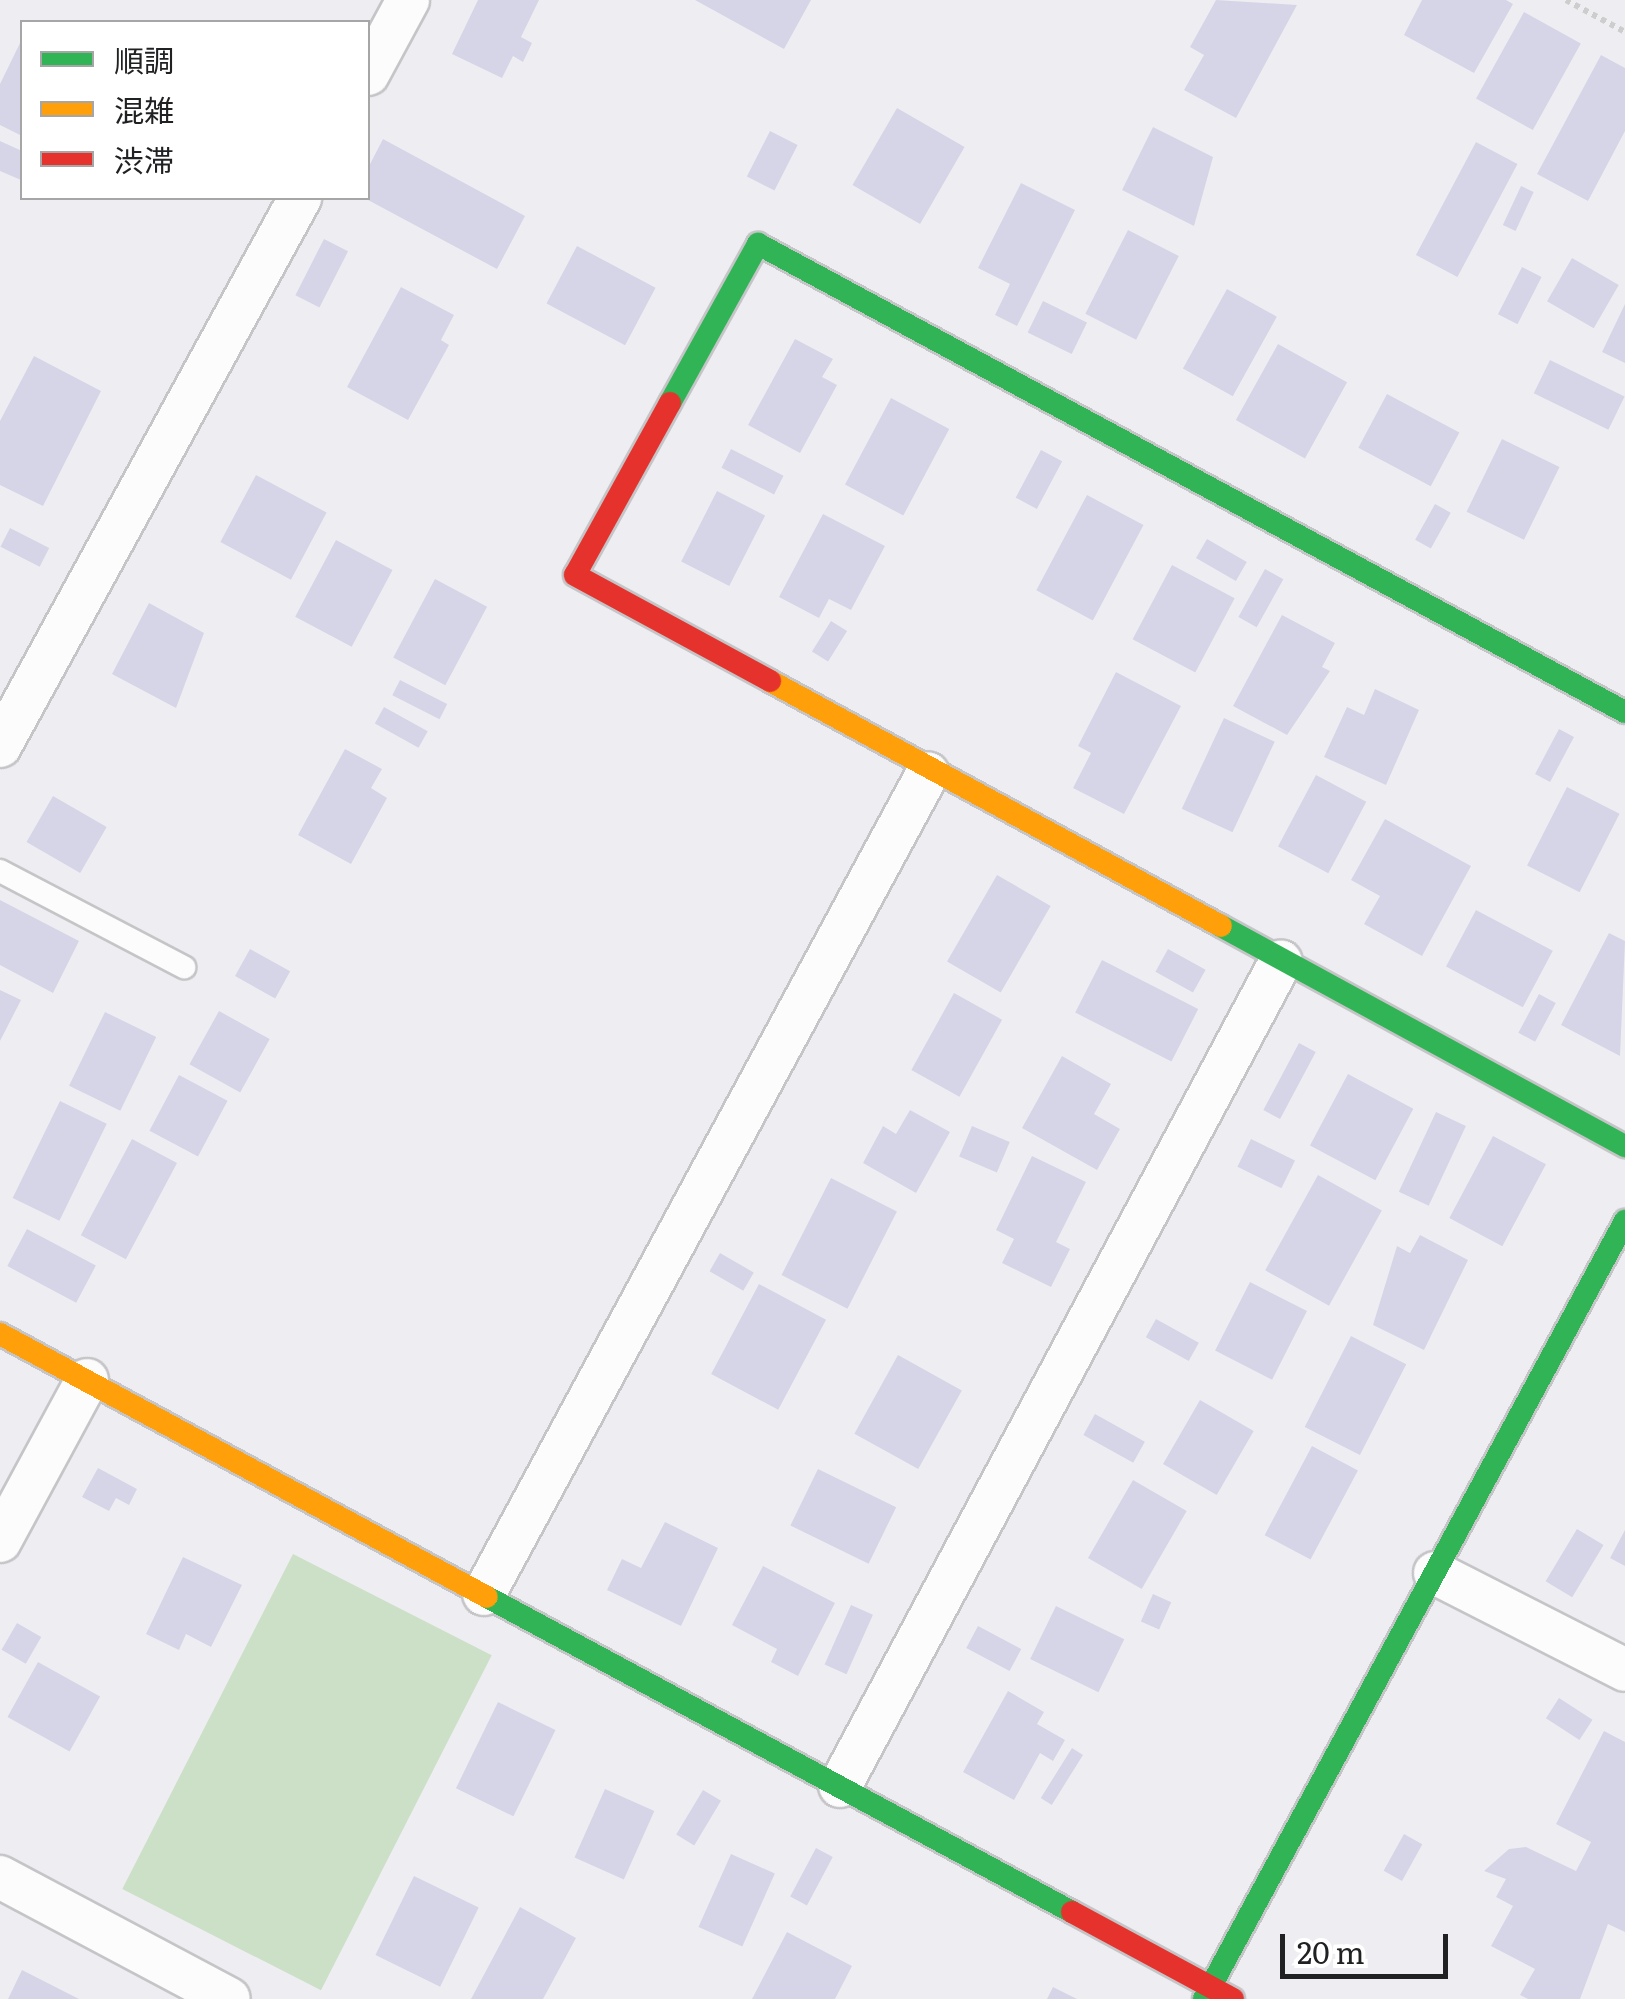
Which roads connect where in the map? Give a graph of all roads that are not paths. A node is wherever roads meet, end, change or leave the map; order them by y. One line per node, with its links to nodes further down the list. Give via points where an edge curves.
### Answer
1 (408, 0): 2 (street)
2 (370, 70)
3 (299, 200): 5 (street)
4 (1625, 712): 6 (street, via 758,244 575,575)
5 (0, 746)
6 (928, 773): 8 (street); 16 (street)
7 (0, 871): 9 (lane)
8 (1280, 961): 10 (street); 18 (street)
9 (184, 967)
10 (1625, 1146)
11 (1625, 1222): 15 (street)
12 (0, 1334): 13 (street)
13 (87, 1380): 14 (street); 16 (street)
14 (0, 1541)
15 (1434, 1573): 17 (street); 20 (street)
16 (484, 1594): 18 (street)
17 (1625, 1670)
18 (840, 1786): 20 (street)
19 (0, 1878): 21 (street)
20 (1207, 1993): 22 (street)
21 (229, 1999)
22 (1233, 1999)

